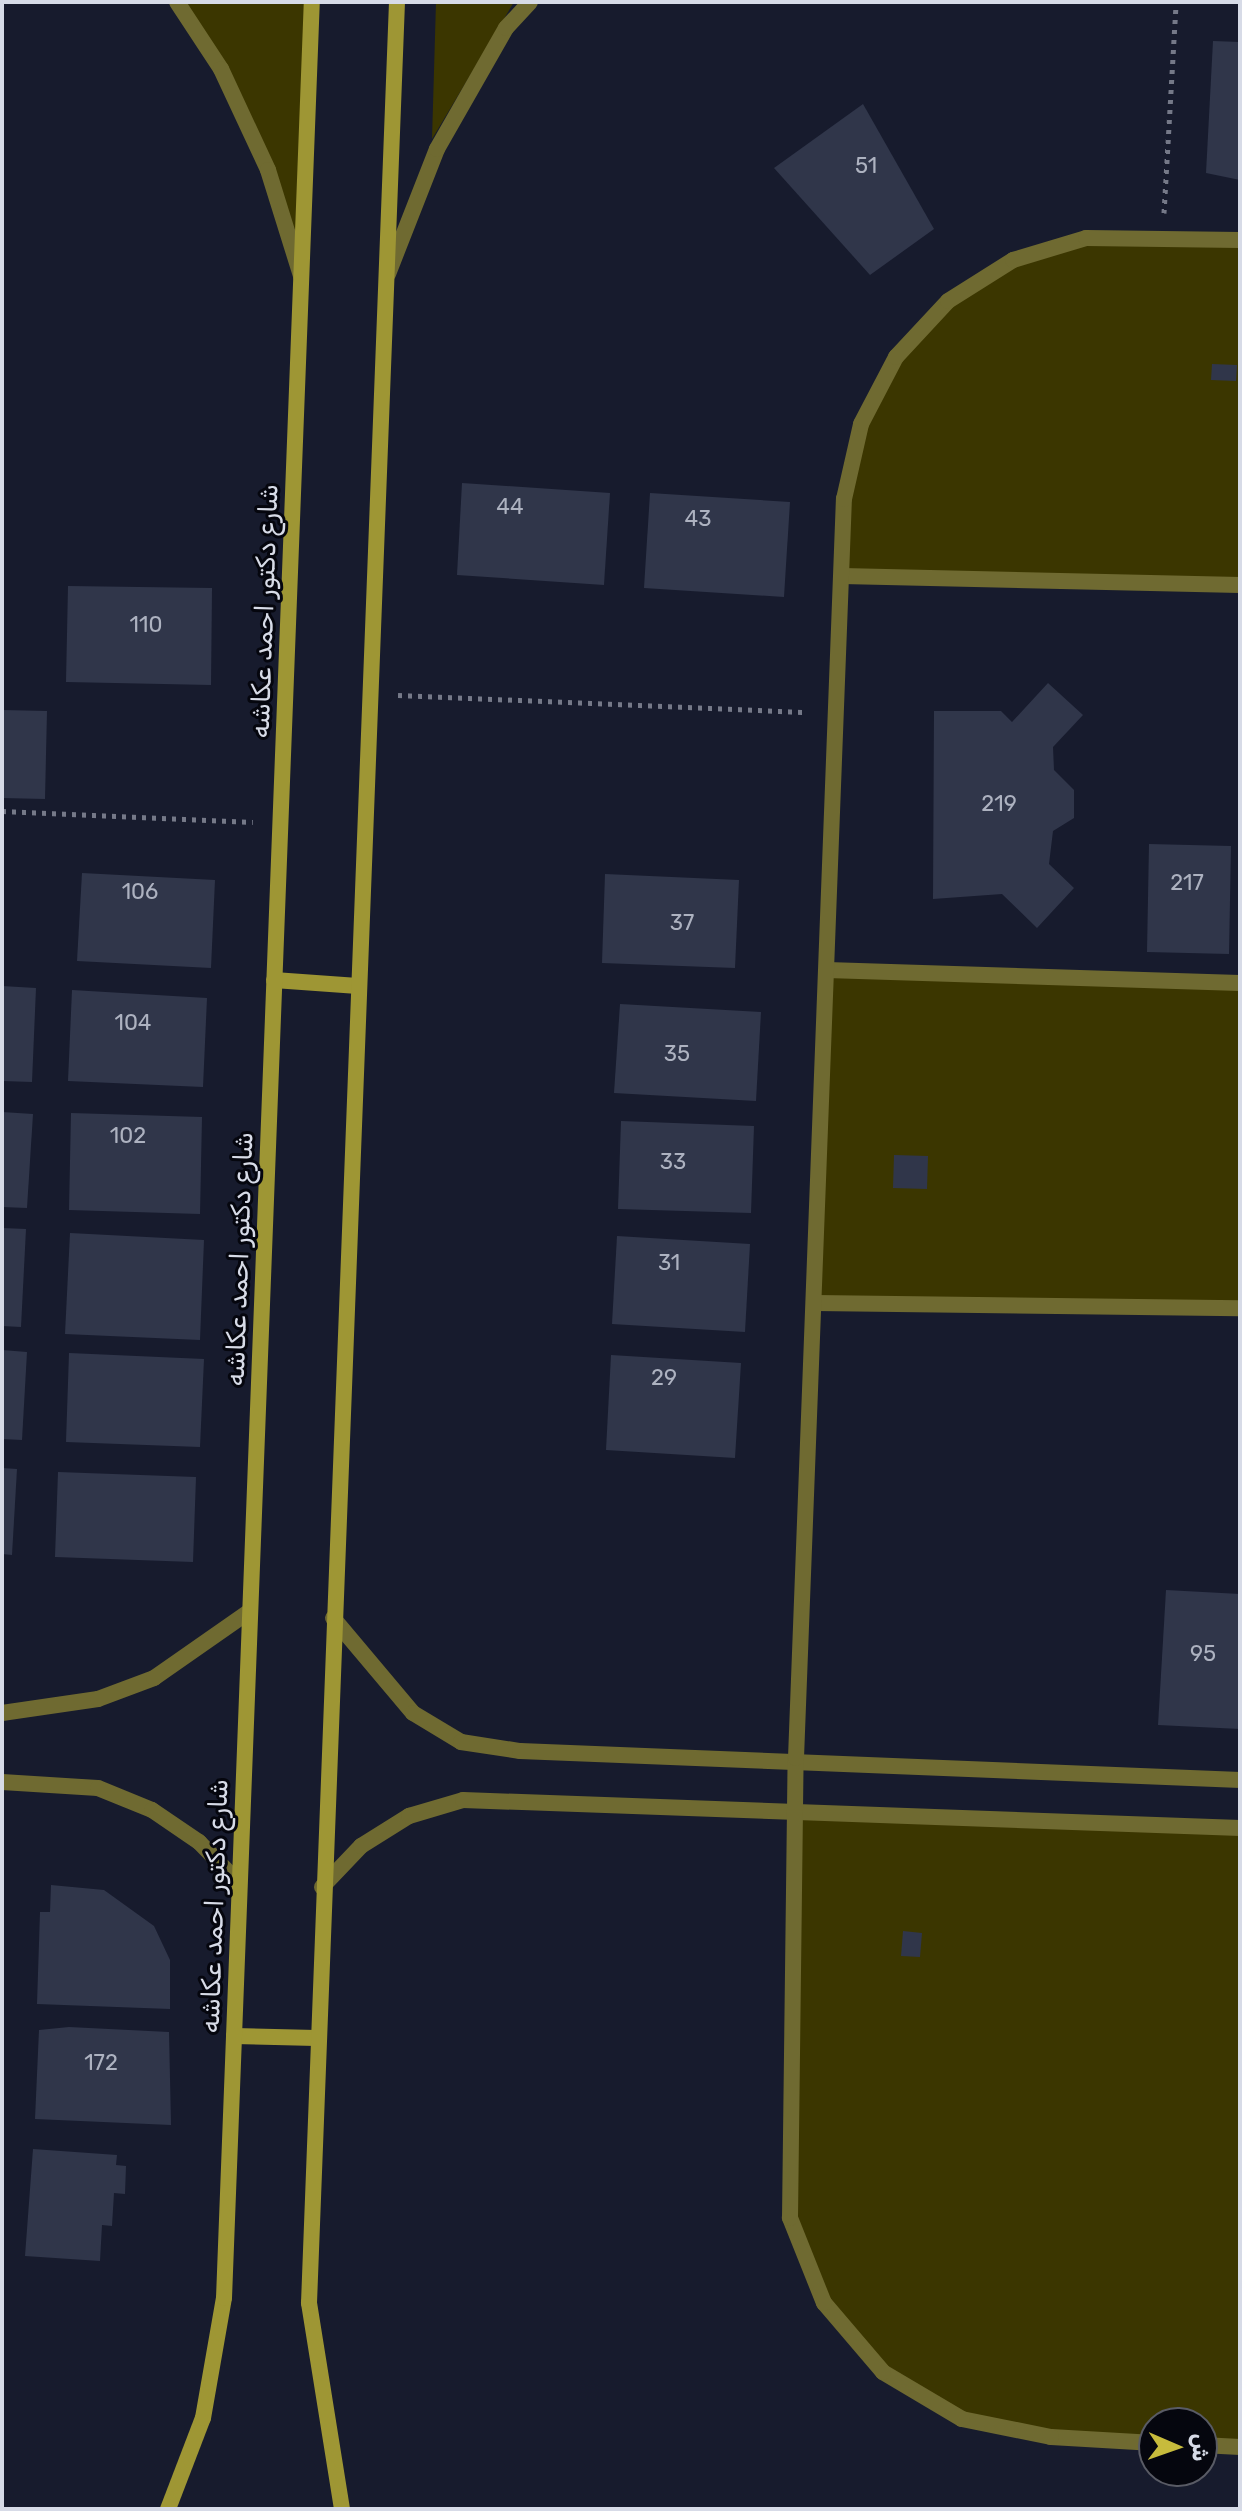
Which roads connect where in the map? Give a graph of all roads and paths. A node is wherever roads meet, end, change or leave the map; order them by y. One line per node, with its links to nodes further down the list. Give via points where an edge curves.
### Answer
1 (177, 2): 8 (street, via 221,69 268,170)
2 (312, 2): 8 (street, شارع دكتور احمد عكاشه)
3 (397, 2): 9 (street)
4 (530, 2): 9 (street, via 506,28 437,149)
5 (1176, 2): 6 (path)
6 (1162, 236): 7 (street); 10 (street, via 1086,238 1013,260 948,301 896,357 861,424 844,499)
7 (1240, 240)
8 (301, 277): 15 (street, شارع دكتور احمد عكاشه)
9 (386, 279): 12 (street)
10 (842, 576): 11 (street); 13 (street)
11 (1240, 585)
12 (369, 694): 13 (path); 19 (street)
13 (837, 713): 16 (street)
14 (2, 811): 15 (path)
15 (281, 823): 17 (street, شارع دكتور احمد عكاشه)
16 (827, 970): 18 (street); 20 (street)
17 (274, 980): 19 (street); 22 (street, شارع دكتور احمد عكاشه)
18 (1240, 983)
19 (358, 986): 23 (street)
20 (815, 1303): 21 (street); 25 (street)
21 (1240, 1308)
22 (250, 1611): 24 (street, via 154,1678 98,1699); 30 (street, شارع دكتور احمد عكاشه)
23 (333, 1618): 25 (street, via 413,1713 461,1742 520,1751); 31 (street)
24 (2, 1713)
25 (796, 1758): 26 (street); 28 (street)
26 (1240, 1780)
27 (2, 1782): 30 (street, via 98,1788 152,1810 199,1842)
28 (797, 1809): 29 (street); 31 (street, via 463,1800 409,1816 361,1846); 34 (street, via 785,2126 790,2218 824,2303 883,2372 962,2419 1051,2437)
29 (1240, 1828)
30 (239, 1883): 32 (street, شارع دكتور احمد عكاشه)
31 (322, 1887): 33 (street)
32 (234, 2036): 33 (street); 37 (street, شارع دكتور احمد عكاشه, via 224,2298 203,2418)
33 (316, 2038): 38 (street, via 309,2303)
34 (1138, 2442)
35 (1218, 2446): 36 (street)
36 (1240, 2447)
37 (168, 2509)
38 (342, 2509)

